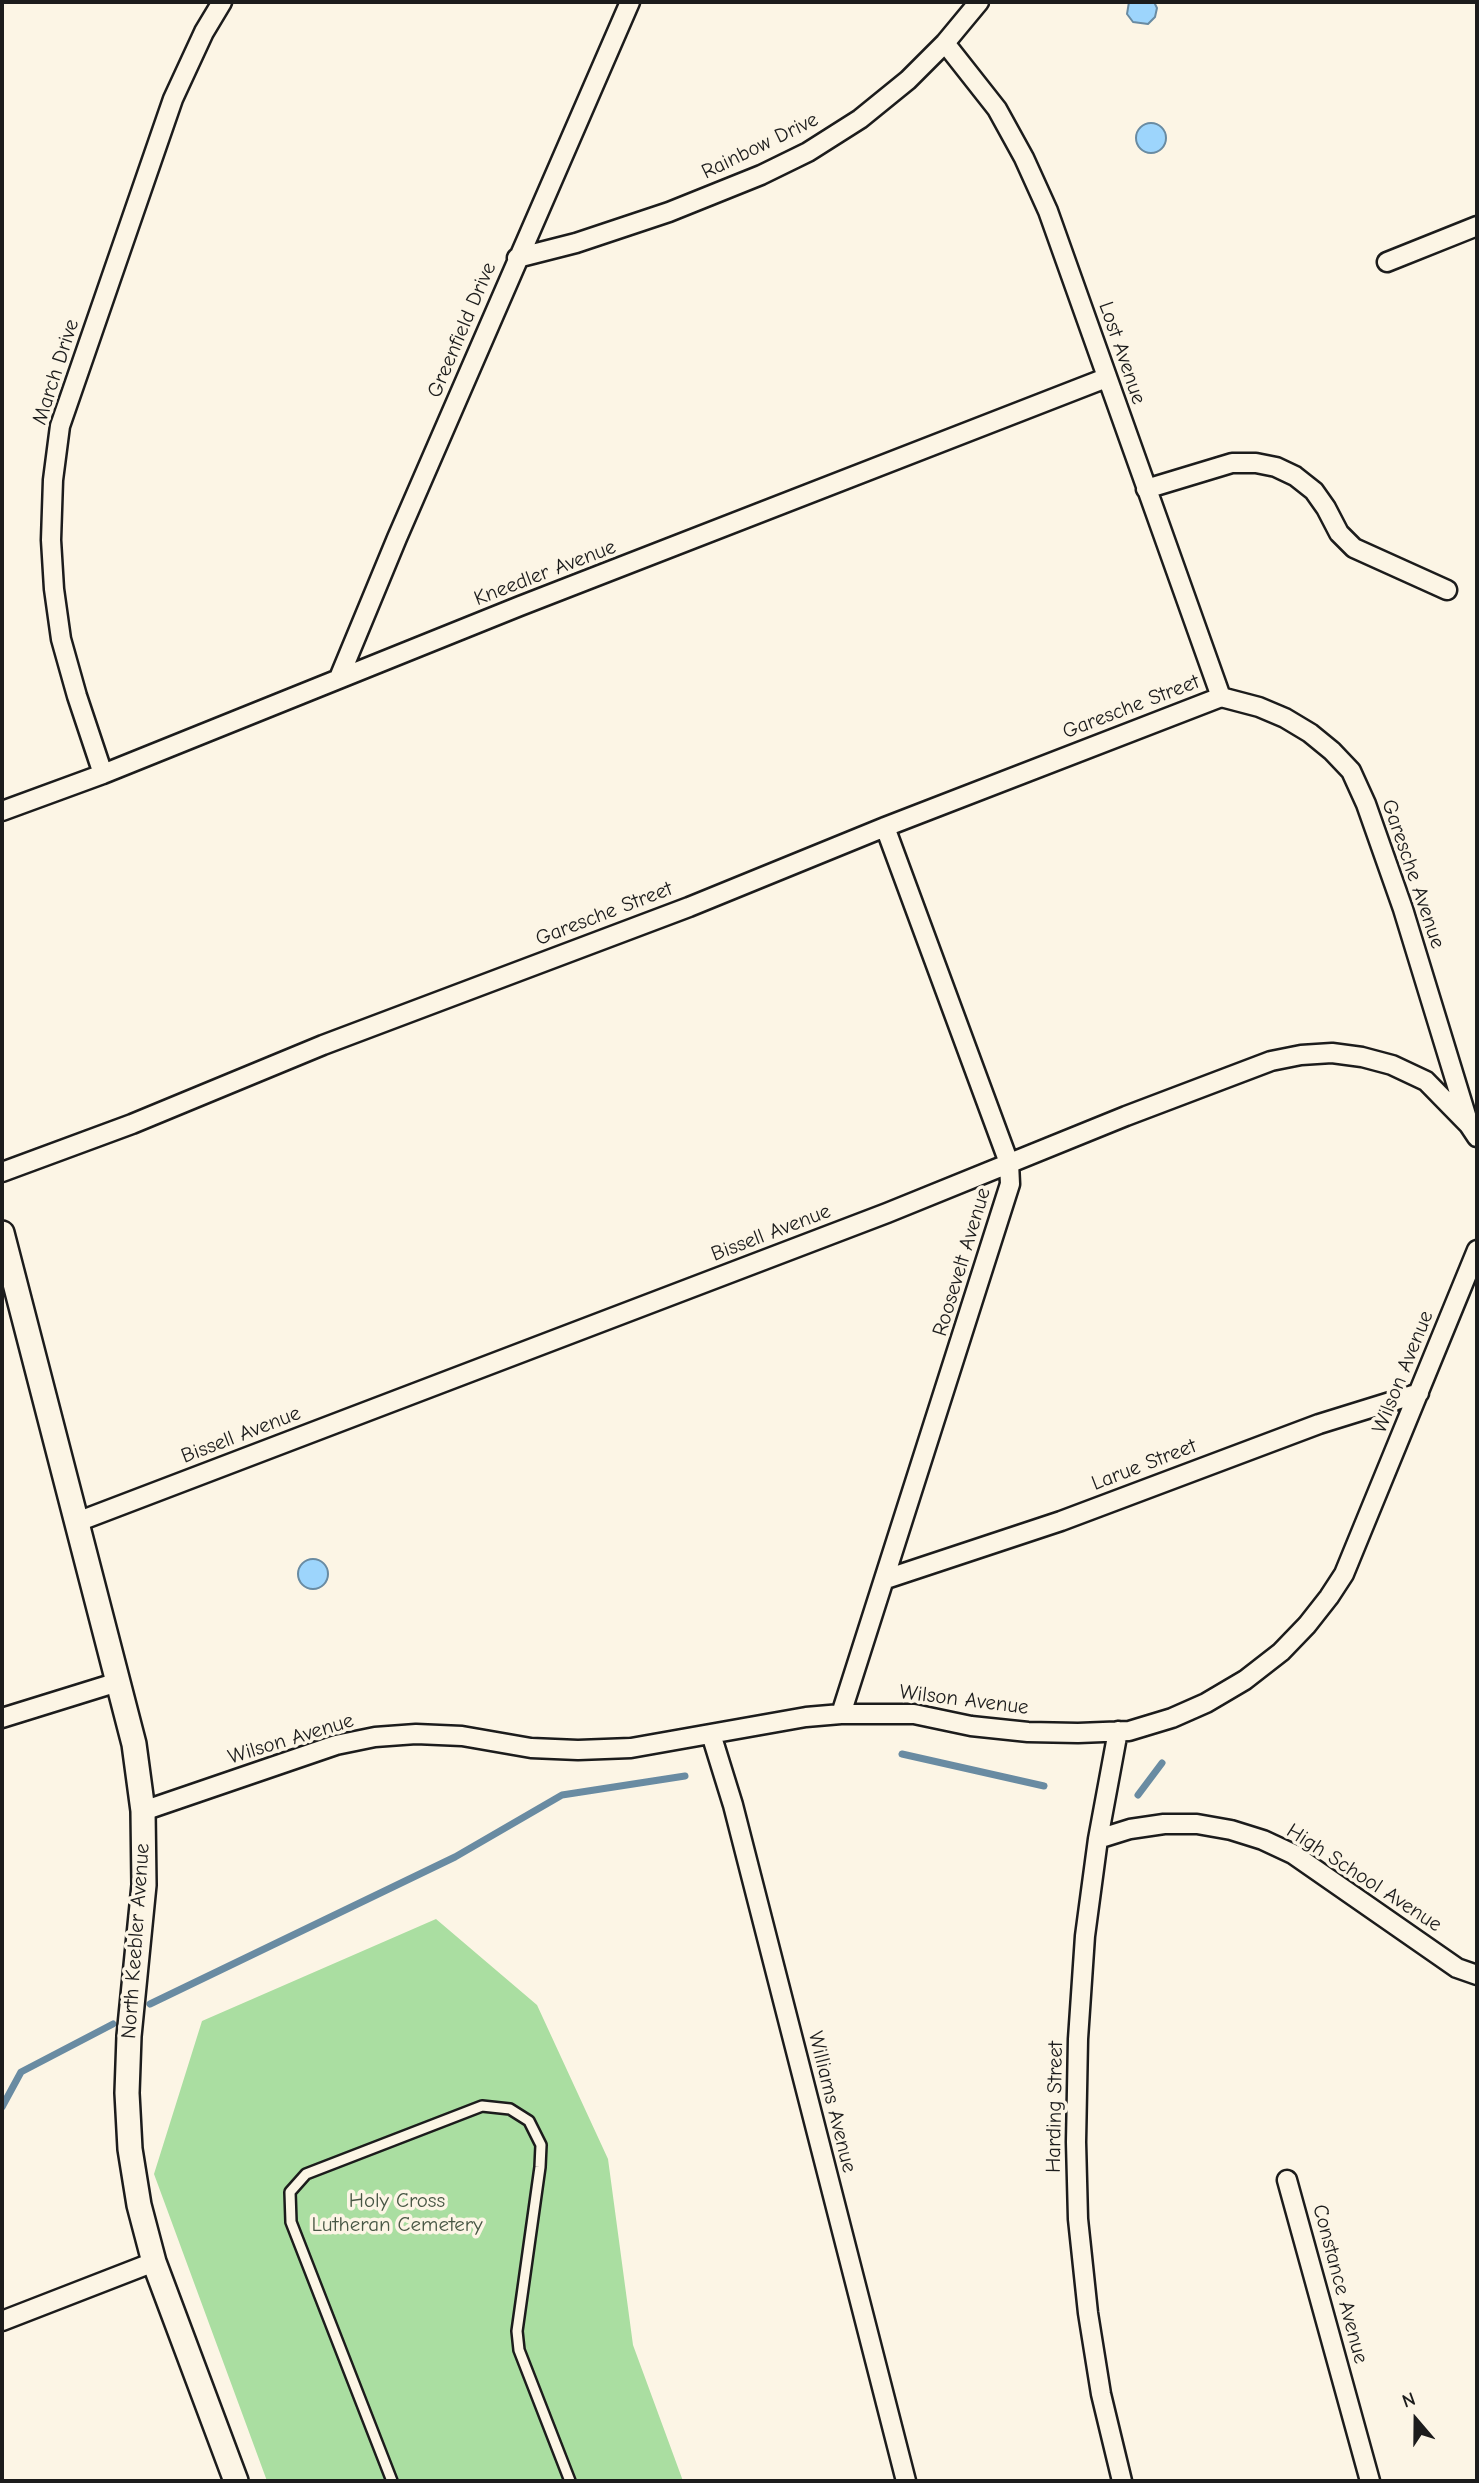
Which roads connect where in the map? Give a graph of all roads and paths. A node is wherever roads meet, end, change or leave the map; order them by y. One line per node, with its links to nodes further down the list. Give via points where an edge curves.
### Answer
1 (222, 2): 13 (street, March Drive, via 173,99 60,426 53,480 54,589 76,696)
2 (630, 2): 6 (street, Greenfield Drive)
3 (979, 2): 4 (street, Rainbow Drive)
4 (945, 43): 6 (street, Rainbow Drive, via 860,119 761,176 669,212); 8 (street, Lost Avenue, via 997,108 1024,159 1048,211)
5 (1477, 226): 7 (street)
6 (517, 258): 11 (street, Greenfield Drive)
7 (1387, 262)
8 (1106, 379): 9 (street, Lost Avenue); 11 (street, Kneedler Avenue)
9 (1146, 489): 10 (street, via 1232,463 1276,467 1314,491 1339,533 1354,548); 12 (street, Lost Avenue)
10 (1447, 590)
11 (339, 678): 13 (street, Kneedler Avenue)
12 (1221, 697): 15 (street, Garesche Street); 16 (street, Garesche Avenue, via 1285,718 1310,733 1351,771 1403,909)
13 (103, 774): 14 (street, Kneedler Avenue)
14 (2, 811)
15 (885, 827): 17 (street, Roosevelt Avenue); 18 (street, Garesche Street)
16 (1473, 1131): 17 (street, Bissell Avenue, via 1426,1081 1392,1065 1332,1053 1301,1055 1271,1061)
17 (1009, 1163): 22 (street, Bissell Avenue); 23 (street, Roosevelt Avenue, via 1010,1184)
18 (2, 1172)
19 (2, 1234): 22 (street, North Keebler Avenue)
20 (1477, 1250): 21 (street, Wilson Avenue)
21 (1419, 1393): 23 (street, Larue Street, via 1319,1424 1061,1521); 27 (street, Wilson Avenue, via 1344,1574 1307,1625 1245,1680 1206,1703 1172,1718)
22 (78, 1522): 24 (street, North Keebler Avenue)
23 (886, 1579): 25 (street, Roosevelt Avenue)
24 (118, 1682): 26 (street); 29 (street, North Keebler Avenue, via 134,1744)
25 (841, 1714): 27 (street, Wilson Avenue, via 914,1714 1028,1732); 28 (street, Wilson Avenue)
26 (2, 1718)
27 (1118, 1731): 30 (street, Harding Street)
28 (711, 1734): 29 (street, Wilson Avenue, via 631,1748 578,1751 462,1737 375,1737 336,1745); 38 (street, Williams Avenue)
29 (143, 1811): 33 (street, North Keebler Avenue, via 145,1885 127,2093 130,2149)
30 (1098, 1839): 31 (street, High School Avenue, via 1130,1829 1186,1824 1262,1840 1293,1854); 39 (street, Harding Street, via 1078,2039 1078,2206 1087,2313)
31 (1476, 1979)
32 (1287, 2180): 40 (street, Constance Avenue)
33 (153, 2262): 34 (street); 35 (street, North Keebler Avenue)
34 (2, 2321)
35 (236, 2481)
36 (392, 2481): 37 (lane, via 291,2222 290,2192 306,2174 482,2106 510,2109 529,2121 541,2146 517,2331 519,2350)
37 (570, 2481)
38 (906, 2481)
39 (1122, 2481)
40 (1370, 2481)

